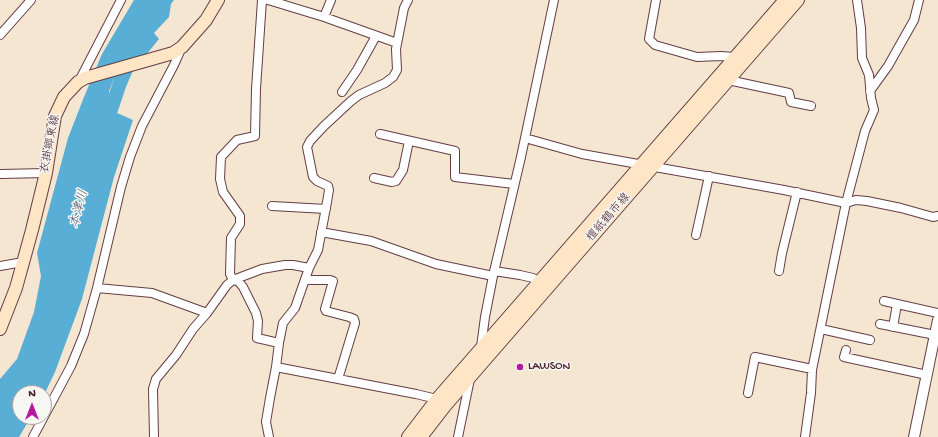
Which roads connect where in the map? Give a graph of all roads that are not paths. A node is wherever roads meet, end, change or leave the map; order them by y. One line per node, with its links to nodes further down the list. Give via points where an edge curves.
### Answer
1 (31, 0): 15 (street)
2 (122, 0): 20 (street)
3 (218, 0): 18 (main road, via 206,20)
4 (262, 0): 46 (street, via 255,136 237,140 221,157 220,179 223,192 240,216 240,224 231,238 230,274)
5 (268, 0): 14 (street)
6 (331, 0): 14 (street)
7 (408, 0): 17 (street)
8 (554, 0): 26 (street)
9 (656, 0): 19 (street, via 649,39 655,45 697,57)
10 (785, 0): 19 (main road, 檀紙鶴市線)
11 (798, 0): 21 (main road, 檀紙鶴市線)
12 (857, 0): 22 (street, via 862,58 869,75)
13 (919, 0): 22 (street, via 914,20 888,66)
14 (324, 17): 16 (street)
15 (0, 35)
16 (376, 36): 17 (street); 23 (street)
17 (397, 43): 37 (street, via 397,70 393,77 350,101 307,147 313,177 328,186)
18 (177, 50): 20 (main road); 49 (street, via 174,65 142,126 130,157)
19 (734, 57): 28 (main road, 檀紙鶴市線)
20 (82, 80): 29 (main road, 衣掛郷東線, via 64,97 55,116)
21 (728, 80): 24 (street, via 789,93 790,102); 28 (main road, 檀紙鶴市線)
22 (870, 90): 35 (street, via 874,110 865,131)
23 (342, 92)
24 (811, 106)
25 (380, 134): 27 (street)
26 (525, 138): 28 (street, via 582,154); 33 (street)
27 (409, 141): 32 (street, via 403,170 396,181); 33 (street, via 455,151 455,178)
28 (648, 165): 31 (street); 48 (main road, 檀紙鶴市線); 67 (main road, 檀紙鶴市線)
29 (46, 173): 30 (street); 41 (main road, 衣掛郷東線)
30 (0, 174)
31 (709, 176): 34 (street); 40 (street)
32 (374, 178)
33 (514, 184): 45 (street)
34 (797, 192): 35 (street); 44 (street)
35 (846, 202): 38 (street, via 867,201); 58 (street)
36 (272, 206): 37 (street)
37 (326, 209): 39 (street)
38 (938, 217)
39 (322, 232): 43 (street, via 318,250); 45 (street, via 371,241 436,264)
40 (696, 235)
41 (23, 262): 42 (street); 57 (main road, 衣掛郷東線)
42 (0, 266)
43 (309, 268): 46 (street, via 285,265 262,269); 47 (street)
44 (779, 271)
45 (494, 274): 48 (street, via 520,275); 62 (street)
46 (233, 280): 52 (street); 61 (street, via 238,281 243,287 256,312 257,338)
47 (306, 280): 61 (street, via 295,308 283,323); 68 (street, via 333,281 326,311 354,319)
48 (540, 282): 62 (main road, 檀紙鶴市線)
49 (97, 288): 52 (street, via 152,293); 71 (street, via 84,334 71,366)
50 (884, 301): 51 (street)
51 (898, 304): 53 (street); 56 (street)
52 (207, 313): 72 (street, via 156,379 153,389)
53 (938, 313)
54 (938, 320): 59 (street)
55 (880, 324): 56 (street)
56 (893, 326): 59 (street)
57 (0, 329)
58 (820, 329): 60 (street); 65 (street)
59 (935, 335): 66 (street)
60 (870, 340)
61 (279, 343): 64 (street)
62 (480, 349): 67 (street); 70 (main road, 檀紙鶴市線)
63 (846, 350): 66 (street, via 844,357)
64 (276, 368): 68 (street); 73 (street, via 266,422)
65 (812, 369): 69 (street, via 755,357); 77 (street)
66 (927, 375): 78 (street)
67 (470, 377): 75 (main road, 檀紙鶴市線); 76 (street)
68 (338, 379): 70 (street)
69 (748, 393)
70 (437, 399): 74 (main road, 檀紙鶴市線)
71 (33, 437)
72 (154, 437)
73 (269, 437)
74 (408, 437)
75 (421, 437)
76 (458, 437)
77 (805, 437)
78 (914, 437)

